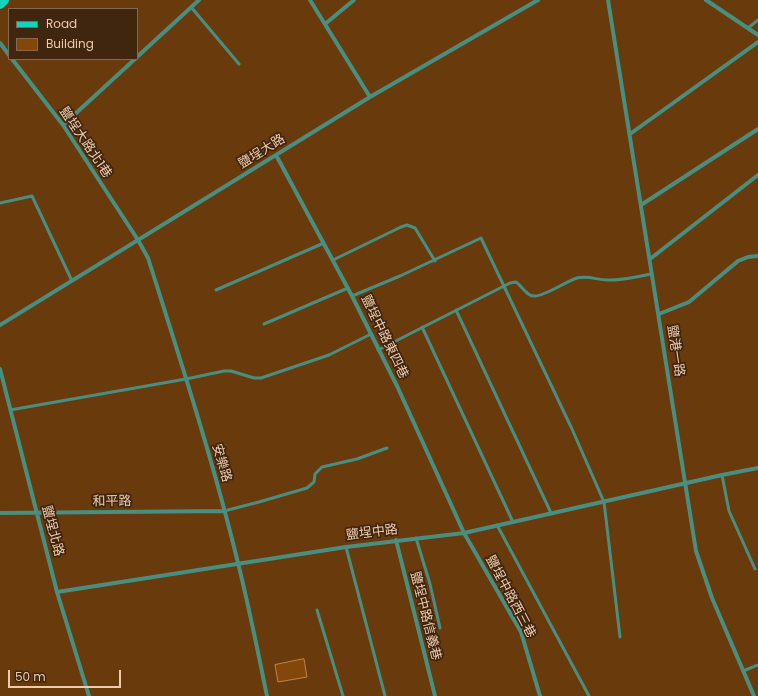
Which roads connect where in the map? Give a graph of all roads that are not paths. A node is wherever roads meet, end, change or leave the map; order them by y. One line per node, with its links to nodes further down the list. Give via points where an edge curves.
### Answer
1 (4, 0): 8 (main road)
2 (199, 0): 9 (street)
3 (310, 0): 11 (street)
4 (354, 0): 11 (street)
5 (538, 0): 21 (street, 鹽埕大路)
6 (608, 0): 24 (street, 鹽港一路)
7 (706, 0): 12 (street)
8 (0, 4)
9 (191, 7): 17 (street); 20 (lane)
10 (758, 20): 12 (lane)
11 (325, 24): 21 (street)
12 (748, 28): 13 (street)
13 (758, 35)
14 (758, 42): 24 (street)
15 (0, 43): 16 (street)
16 (8, 53)
17 (138, 56)
18 (13, 60): 22 (street, 鹽埕大路北1巷)
19 (134, 60): 22 (street)
20 (239, 64)
21 (370, 97): 25 (street, 鹽埕大路)
22 (63, 125): 29 (street, 鹽埕大路北1巷)
23 (758, 129): 28 (street)
24 (630, 134): 28 (street, 鹽港一路)
25 (276, 155): 29 (street, 鹽埕大路); 30 (street, 鹽埕中路東四巷)
26 (758, 175): 32 (street)
27 (0, 203): 36 (lane, via 32,196)
28 (641, 205): 32 (street, 鹽港一路)
29 (138, 240): 36 (street, 鹽埕大路); 49 (street, 安樂路, via 148,258)
30 (324, 243): 33 (street, 鹽埕中路東四巷); 39 (lane)
31 (758, 256): 42 (street, via 738,262 689,302)
32 (650, 259): 35 (street, 鹽港一路)
33 (333, 260): 34 (lane, via 407,225 415,228); 38 (street, 鹽埕中路東四巷)
34 (435, 260): 37 (lane, via 481,238); 40 (lane)
35 (652, 274): 37 (lane, via 610,280 590,276 578,278 534,297 516,282); 42 (street, 鹽港一路)
36 (72, 281): 44 (street, 鹽埕大路)
37 (504, 286): 41 (lane); 55 (lane)
38 (348, 288): 40 (street, 鹽埕中路東四巷); 43 (lane)
39 (216, 290)
40 (352, 296): 46 (street, 鹽埕中路東四巷)
41 (456, 310): 45 (lane); 59 (lane)
42 (659, 314): 54 (street, 鹽港一路)
43 (264, 324)
44 (0, 326)
45 (422, 327): 47 (lane); 60 (lane)
46 (371, 334): 47 (street, 鹽埕中路東四巷); 49 (lane, via 328,355 261,378 231,371)
47 (378, 350): 62 (street, 鹽埕中路東四巷)
48 (0, 369): 50 (street, 鹽埕北路)
49 (186, 379): 50 (lane); 56 (street, 安樂路)
50 (10, 410): 58 (street, 鹽埕北路)
51 (387, 448): 56 (lane, via 322,468 307,488)
52 (758, 468): 53 (street, 鹽埕中路)
53 (722, 475): 54 (street, 鹽埕中路); 67 (lane, via 729,511)
54 (686, 483): 55 (street, 鹽埕中路); 73 (street, 鹽港一路, via 696,551 712,598)
55 (604, 502): 59 (street, 鹽埕中路); 71 (lane)
56 (224, 511): 58 (street, 和平路); 66 (street, 安樂路)
57 (0, 513): 58 (street, 和平路)
58 (36, 513): 68 (street, 鹽埕北路)
59 (551, 513): 60 (street, 鹽埕中路)
60 (513, 522): 61 (street, 鹽埕中路)
61 (497, 525): 62 (street, 鹽埕中路); 80 (lane)
62 (464, 533): 63 (street, 鹽埕中路); 79 (street, 鹽埕中路西三巷, via 521,632)
63 (416, 538): 64 (street, 鹽埕中路); 70 (lane)
64 (396, 540): 65 (street, 鹽埕中路); 78 (street, 鹽埕中路信義巷)
65 (346, 547): 66 (street, 鹽埕中路); 77 (lane)
66 (238, 563): 68 (street, 鹽埕中路); 75 (street, 安樂路)
67 (756, 569)
68 (58, 592): 74 (street, 鹽埕北路)
69 (317, 610): 76 (lane)
70 (440, 628)
71 (620, 637)
72 (758, 665): 73 (lane)
73 (743, 671): 81 (street, 鹽港一路)
74 (89, 696)
75 (268, 696)
76 (342, 696)
77 (385, 696)
78 (436, 696)
79 (540, 696)
80 (589, 696)
81 (754, 696)

